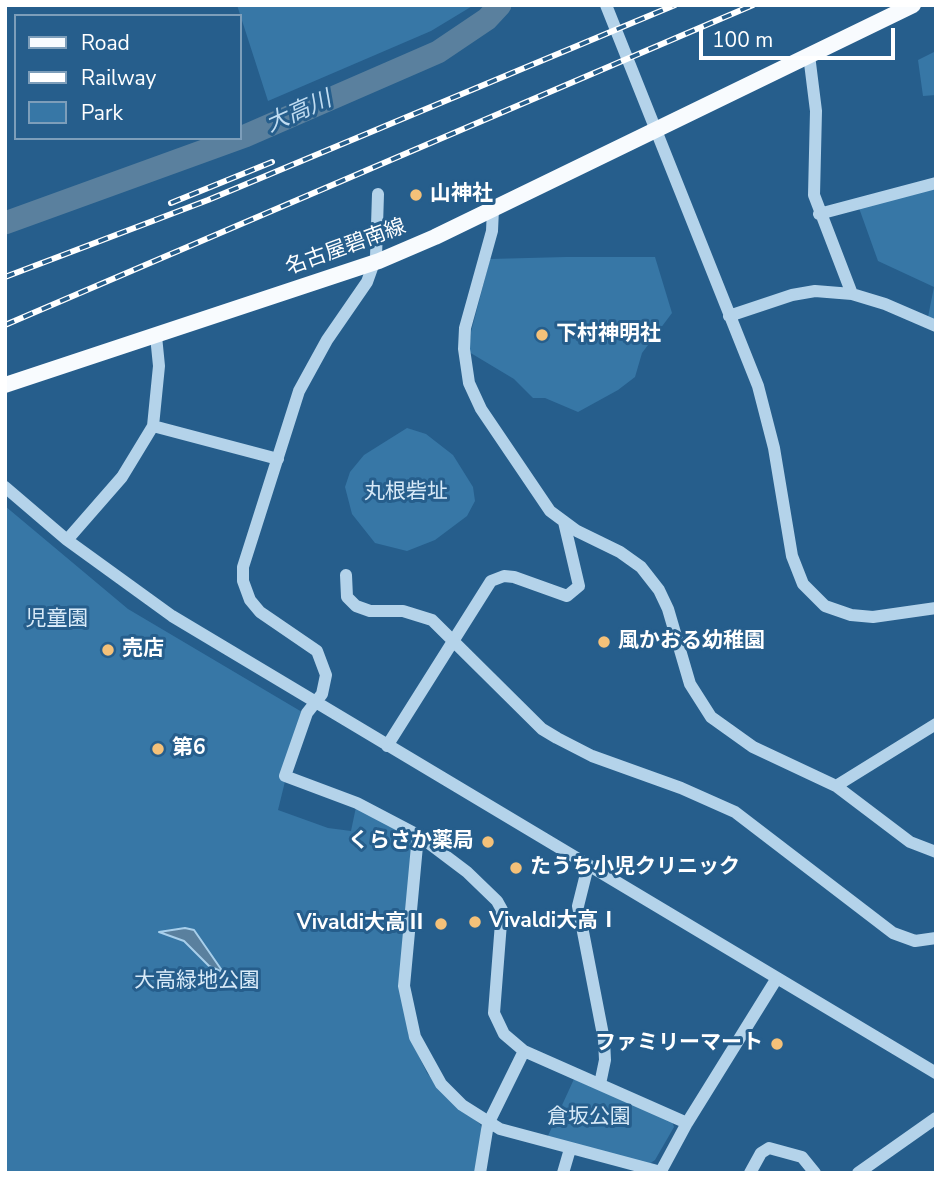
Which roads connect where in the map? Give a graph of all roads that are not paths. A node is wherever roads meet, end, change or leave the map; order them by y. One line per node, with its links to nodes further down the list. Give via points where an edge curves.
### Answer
1 (606, 5): 4 (street)
2 (913, 5): 3 (main road, 名古屋碧南線)
3 (809, 55): 4 (main road, 名古屋碧南線); 8 (street, via 816,111 813,177)
4 (655, 131): 7 (main road, 名古屋碧南線); 11 (street)
5 (936, 183): 8 (street)
6 (378, 194): 9 (street)
7 (493, 209): 9 (main road, 名古屋碧南線); 18 (street, via 492,231 465,328 469,383 519,468 550,512)
8 (819, 214): 10 (street)
9 (374, 263): 13 (main road, 名古屋碧南線); 16 (street, via 367,282 308,372)
10 (852, 294): 11 (street, via 815,291 792,295); 12 (street)
11 (729, 316): 21 (street, via 767,416 792,556 803,584 825,606 851,615 873,617)
12 (936, 326)
13 (156, 336): 14 (main road, 名古屋碧南線); 15 (street, via 159,366)
14 (5, 385)
15 (153, 426): 16 (street); 19 (street, via 129,468)
16 (278, 459): 23 (street, via 243,567 243,581 260,612 317,651 326,684)
17 (5, 487): 19 (street)
18 (564, 522): 22 (street, via 578,576 574,593 560,595 504,576 484,589); 26 (street, via 620,552 647,574 668,609 690,684 711,717 752,747)
19 (67, 540): 23 (street, via 139,595)
20 (346, 575): 22 (street, via 347,597 356,606 419,614)
21 (936, 608)
22 (453, 639): 25 (street); 30 (street, via 550,733 592,756 735,812 892,933 915,941)
23 (314, 704): 25 (street); 27 (street, via 285,776 357,803)
24 (936, 724): 26 (street)
25 (387, 746): 29 (street)
26 (836, 786): 28 (street, via 910,842)
27 (418, 835): 32 (street, via 467,872 502,910 494,1013 505,1034); 39 (street, via 404,986 410,1020 421,1052 441,1084)
28 (936, 852)
29 (588, 866): 31 (street); 36 (street, via 578,895 579,920 604,1040)
30 (936, 938)
31 (776, 978): 34 (street); 38 (street)
32 (524, 1051): 36 (street); 39 (street)
33 (936, 1060): 34 (street)
34 (919, 1063): 35 (street)
35 (936, 1073)
36 (600, 1084): 38 (street)
37 (936, 1118): 46 (street)
38 (687, 1123): 41 (street)
39 (488, 1124): 40 (street); 42 (street)
40 (570, 1149): 41 (street); 43 (street)
41 (661, 1172)
42 (480, 1173)
43 (563, 1173)
44 (750, 1173): 45 (street, via 769,1148 802,1157)
45 (815, 1173)
46 (858, 1173)

